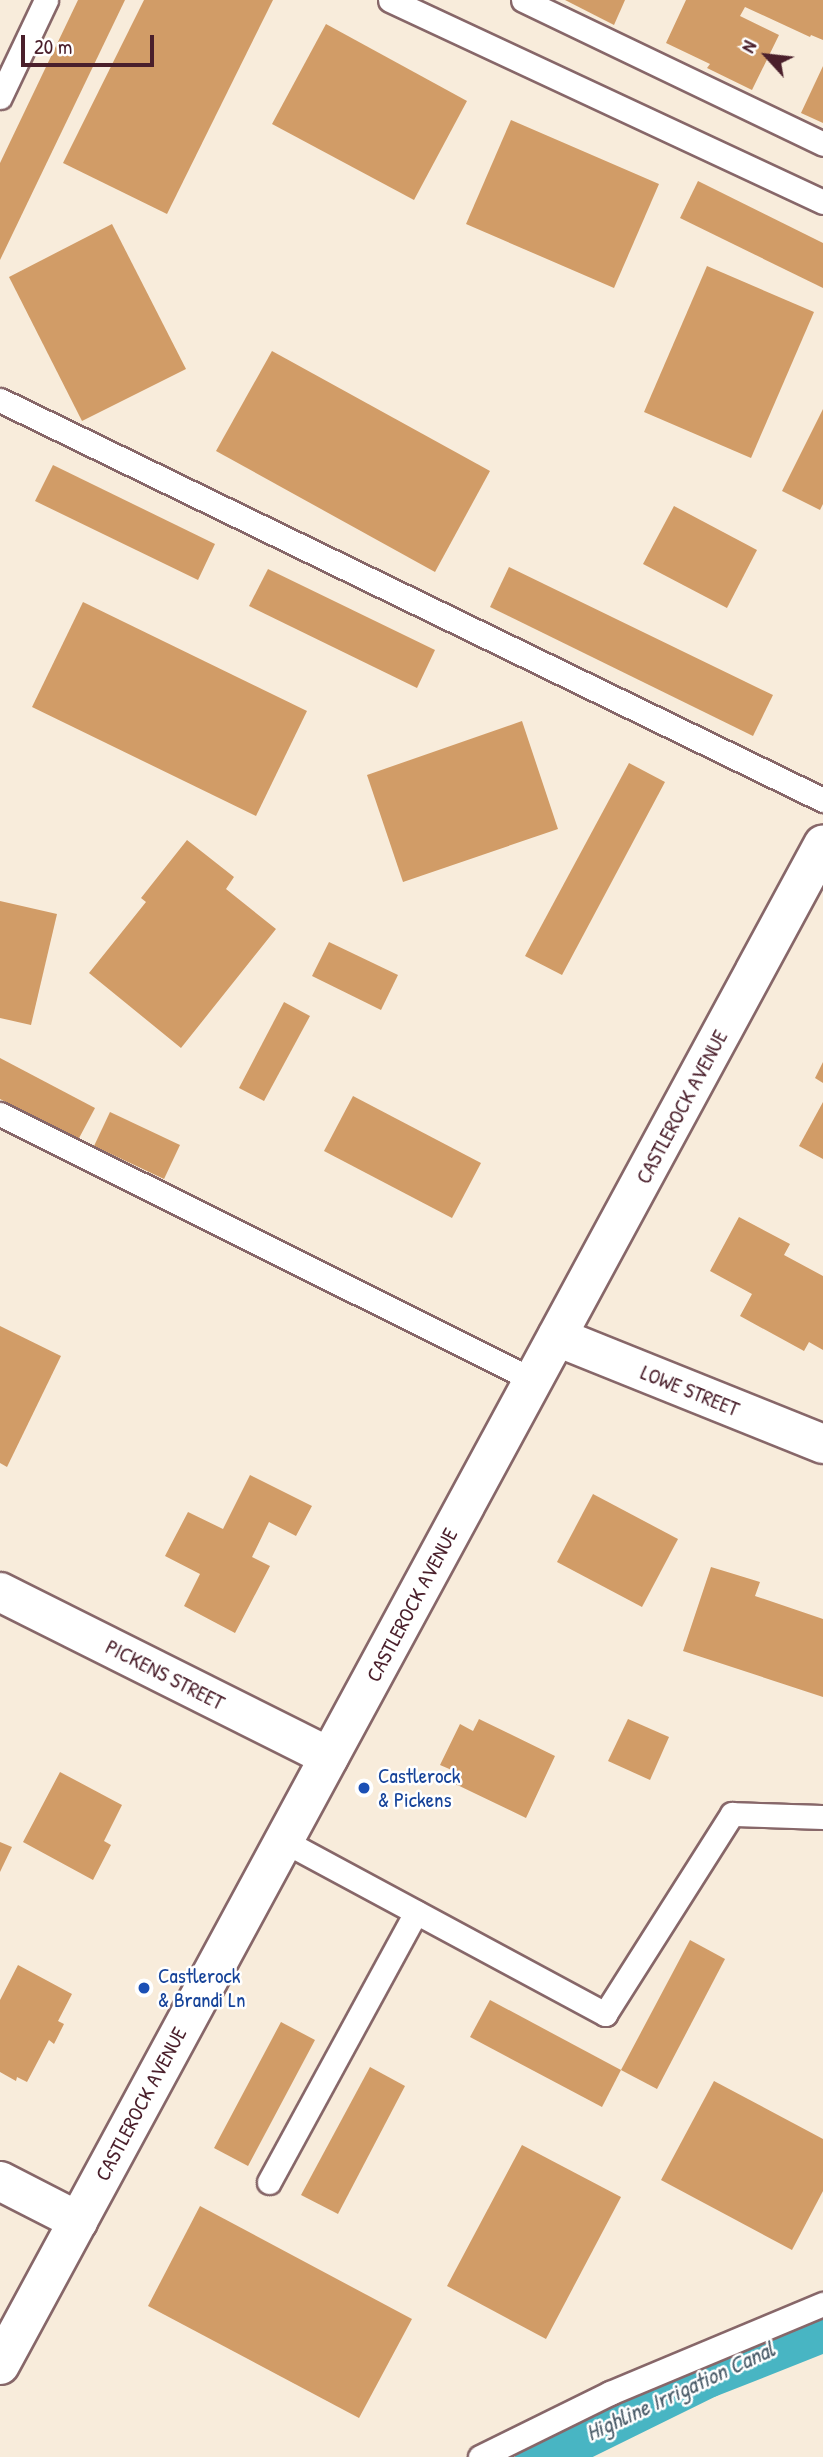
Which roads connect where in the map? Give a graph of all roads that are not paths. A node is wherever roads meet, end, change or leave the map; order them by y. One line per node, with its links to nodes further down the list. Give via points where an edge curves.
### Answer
1 (46, 0): 4 (lane)
2 (390, 0): 6 (lane)
3 (523, 0): 5 (lane)
4 (0, 97)
5 (823, 144)
6 (823, 202)
7 (0, 400): 8 (lane)
8 (823, 800)
9 (823, 845): 11 (street, CASTLEROCK AVENUE)
10 (0, 1114): 12 (lane)
11 (557, 1337): 12 (street, CASTLEROCK AVENUE); 13 (street, LOWE STREET)
12 (533, 1380): 15 (street, CASTLEROCK AVENUE)
13 (823, 1444)
14 (0, 1592): 15 (street, PICKENS STREET)
15 (329, 1757): 17 (street, CASTLEROCK AVENUE)
16 (823, 1817): 18 (lane, via 732,1814 605,2014)
17 (284, 1841): 18 (lane); 21 (street, CASTLEROCK AVENUE)
18 (416, 1912): 20 (lane)
19 (0, 2181): 21 (street)
20 (269, 2182)
21 (78, 2221): 23 (street, CASTLEROCK AVENUE)
22 (823, 2304): 24 (lane, via 610,2393)
23 (0, 2365)
24 (480, 2457)

